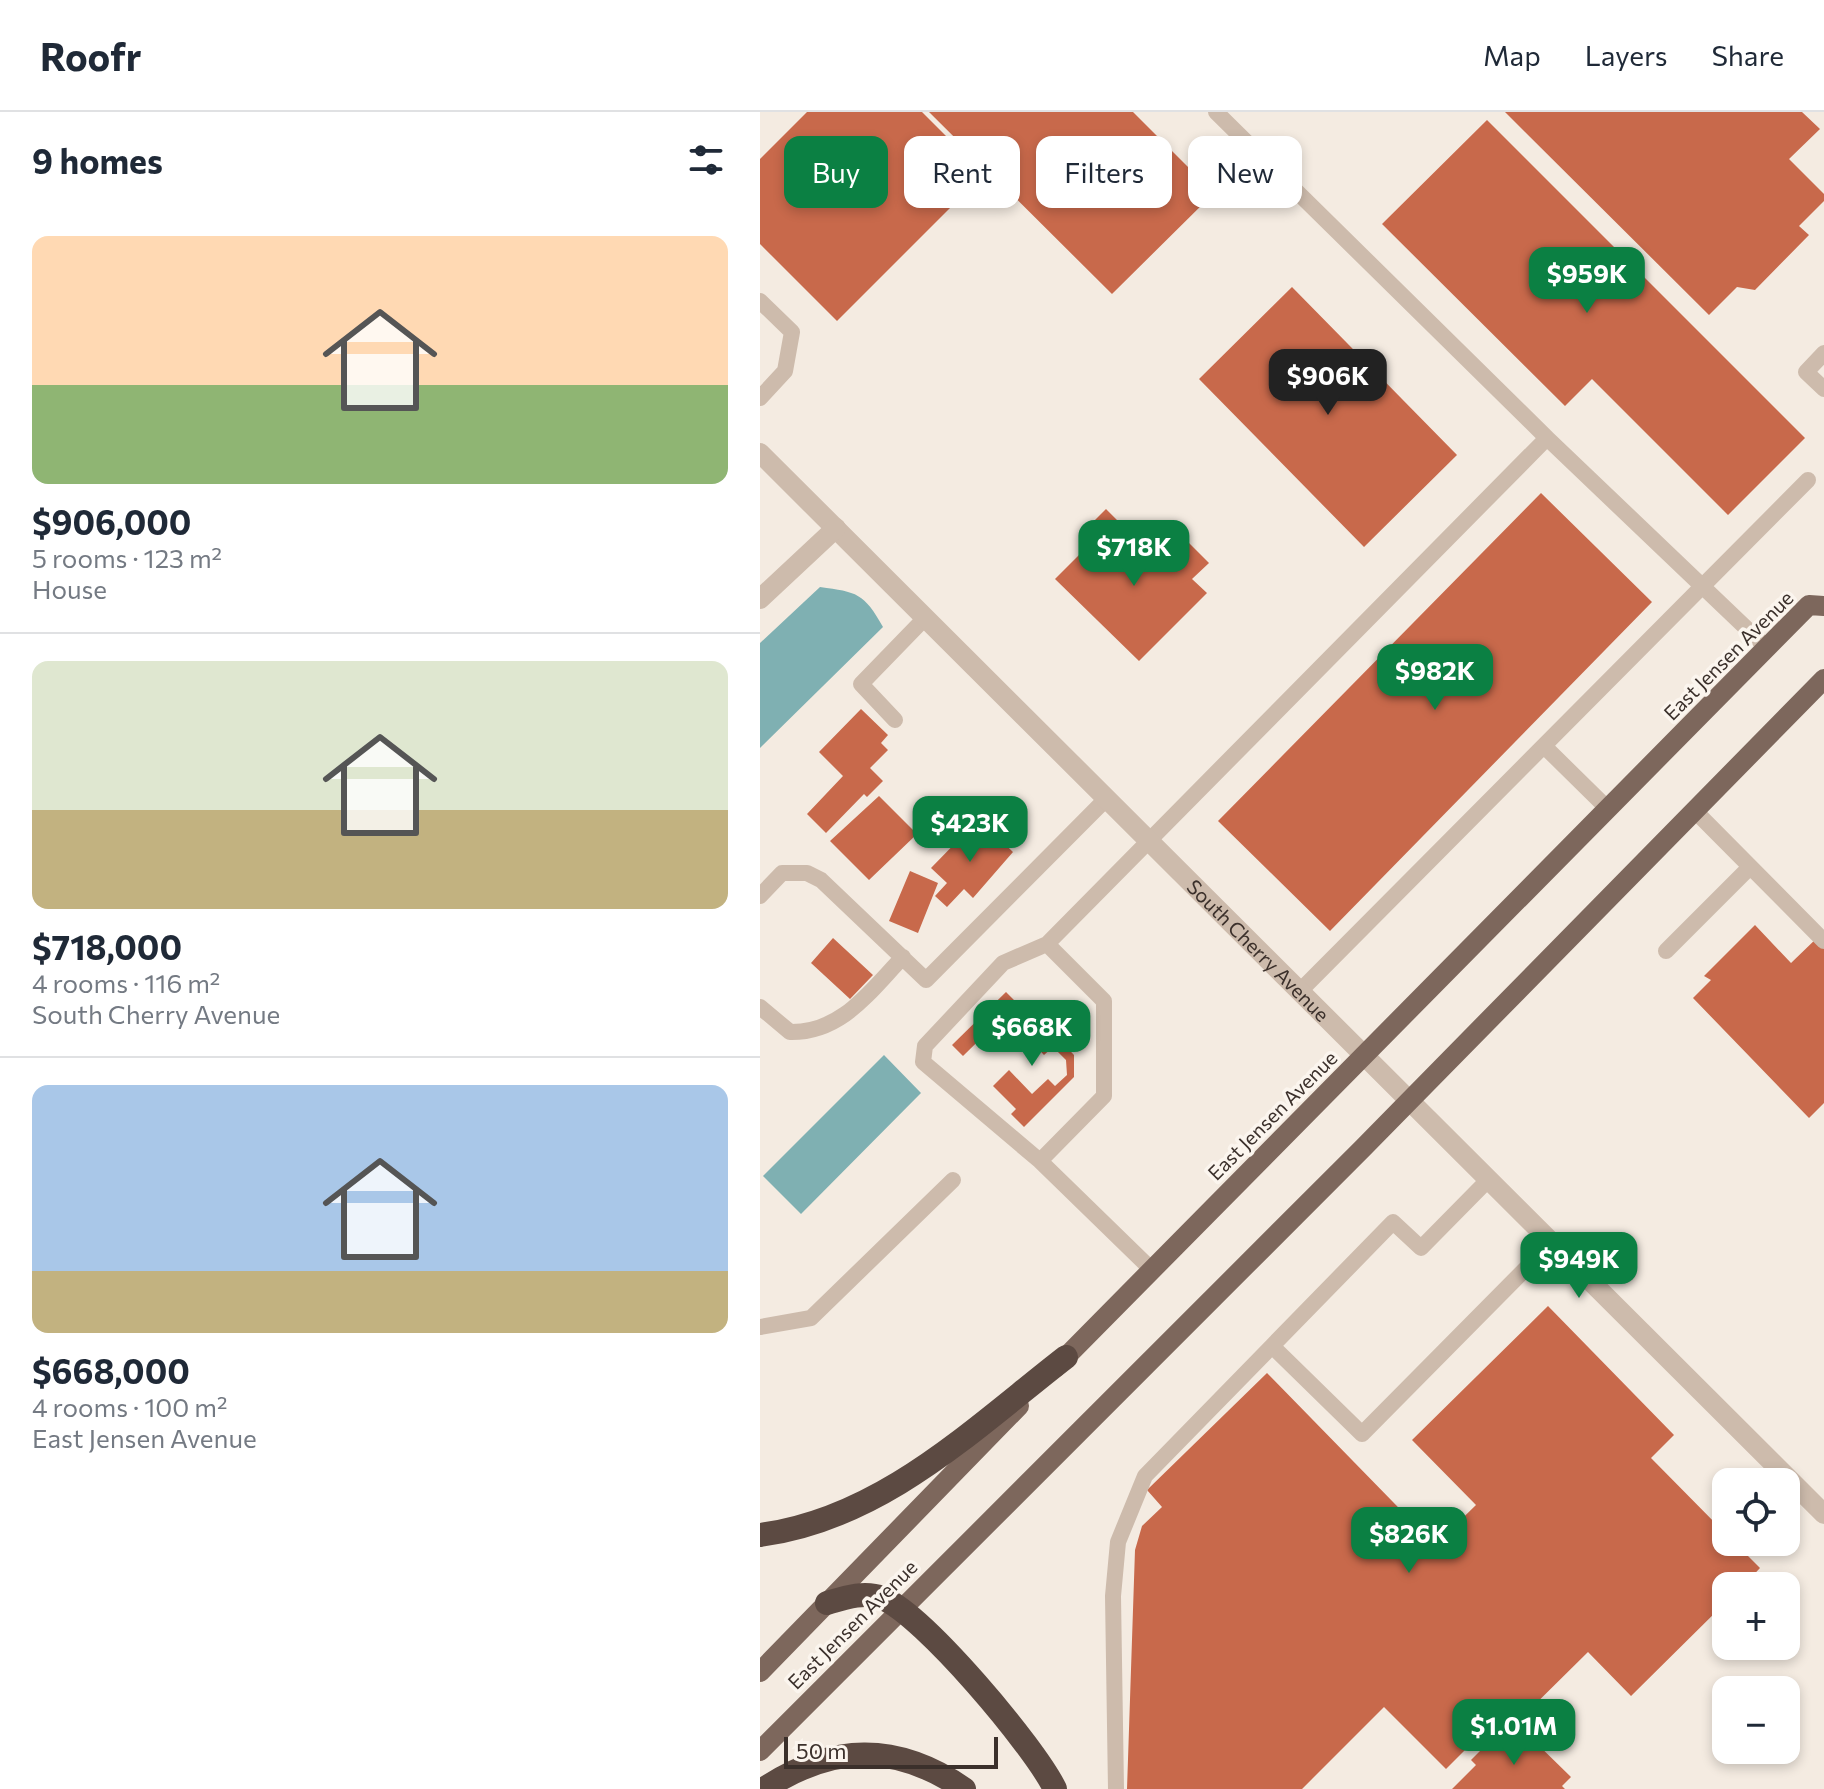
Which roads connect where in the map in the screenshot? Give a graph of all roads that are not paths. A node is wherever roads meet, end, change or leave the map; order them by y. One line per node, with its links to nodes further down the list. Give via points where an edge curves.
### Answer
1 (1216, 112): 6 (lane)
2 (760, 301): 5 (lane, via 792,332 785,371)
3 (1824, 353): 4 (lane, via 1806,372)
4 (1824, 389)
5 (760, 398)
6 (1547, 438): 10 (lane); 21 (lane)
7 (760, 453): 9 (street, South Cherry Avenue)
8 (1808, 480): 10 (lane)
9 (836, 528): 11 (street); 13 (street, South Cherry Avenue)
10 (1704, 585): 14 (lane); 17 (lane)
11 (760, 599)
12 (1824, 606): 14 (main road, East Jensen Avenue, via 1809,605)
13 (926, 617): 16 (lane, via 861,684); 18 (street, South Cherry Avenue)
14 (1767, 648): 19 (main road, East Jensen Avenue)
15 (1824, 679): 20 (main road, East Jensen Avenue)
16 (895, 720)
17 (1544, 746): 19 (lane); 28 (lane)
18 (1107, 798): 21 (street, South Cherry Avenue); 27 (lane, via 926,980)
19 (1608, 809): 30 (main road, East Jensen Avenue)
20 (1695, 811): 22 (lane); 31 (main road, East Jensen Avenue)
21 (1150, 841): 25 (lane); 28 (street, South Cherry Avenue)
22 (1750, 867): 24 (lane); 26 (lane)
23 (760, 896): 27 (lane, via 782,873 807,873 832,888)
24 (1824, 941)
25 (1047, 944): 32 (lane, via 1104,1001 1104,1096); 32 (lane, via 1003,963 925,1046 923,1062)
26 (1666, 951)
27 (903, 957): 29 (lane, via 842,1020 823,1028 790,1032)
28 (1301, 990): 30 (street, South Cherry Avenue)
29 (760, 1007)
30 (1366, 1055): 31 (street, South Cherry Avenue); 36 (main road, East Jensen Avenue)
31 (1409, 1099): 33 (street, South Cherry Avenue); 43 (main road, East Jensen Avenue)
32 (1040, 1161): 36 (lane)
33 (1489, 1179): 35 (street, South Cherry Avenue); 38 (lane, via 1421,1248 1393,1222)
34 (953, 1180): 37 (lane, via 811,1318)
35 (1552, 1242): 38 (lane, via 1362,1434); 40 (street, South Cherry Avenue)
36 (1153, 1271): 39 (main road, East Jensen Avenue)
37 (760, 1327)
38 (1272, 1346): 49 (lane, via 1155,1463 1137,1490 1123,1529 1113,1596)
39 (1066, 1357): 41 (highway, via 881,1495 823,1520); 42 (main road, East Jensen Avenue)
40 (1824, 1514)
41 (760, 1535)
42 (827, 1603): 43 (highway, via 878,1597); 44 (main road, East Jensen Avenue)
43 (902, 1608): 45 (main road, East Jensen Avenue); 48 (highway, via 1006,1718)
44 (760, 1672)
45 (760, 1751)
46 (764, 1789): 47 (highway, via 806,1766 865,1753 923,1765)
47 (964, 1789)
48 (1055, 1789)
49 (1116, 1789)

